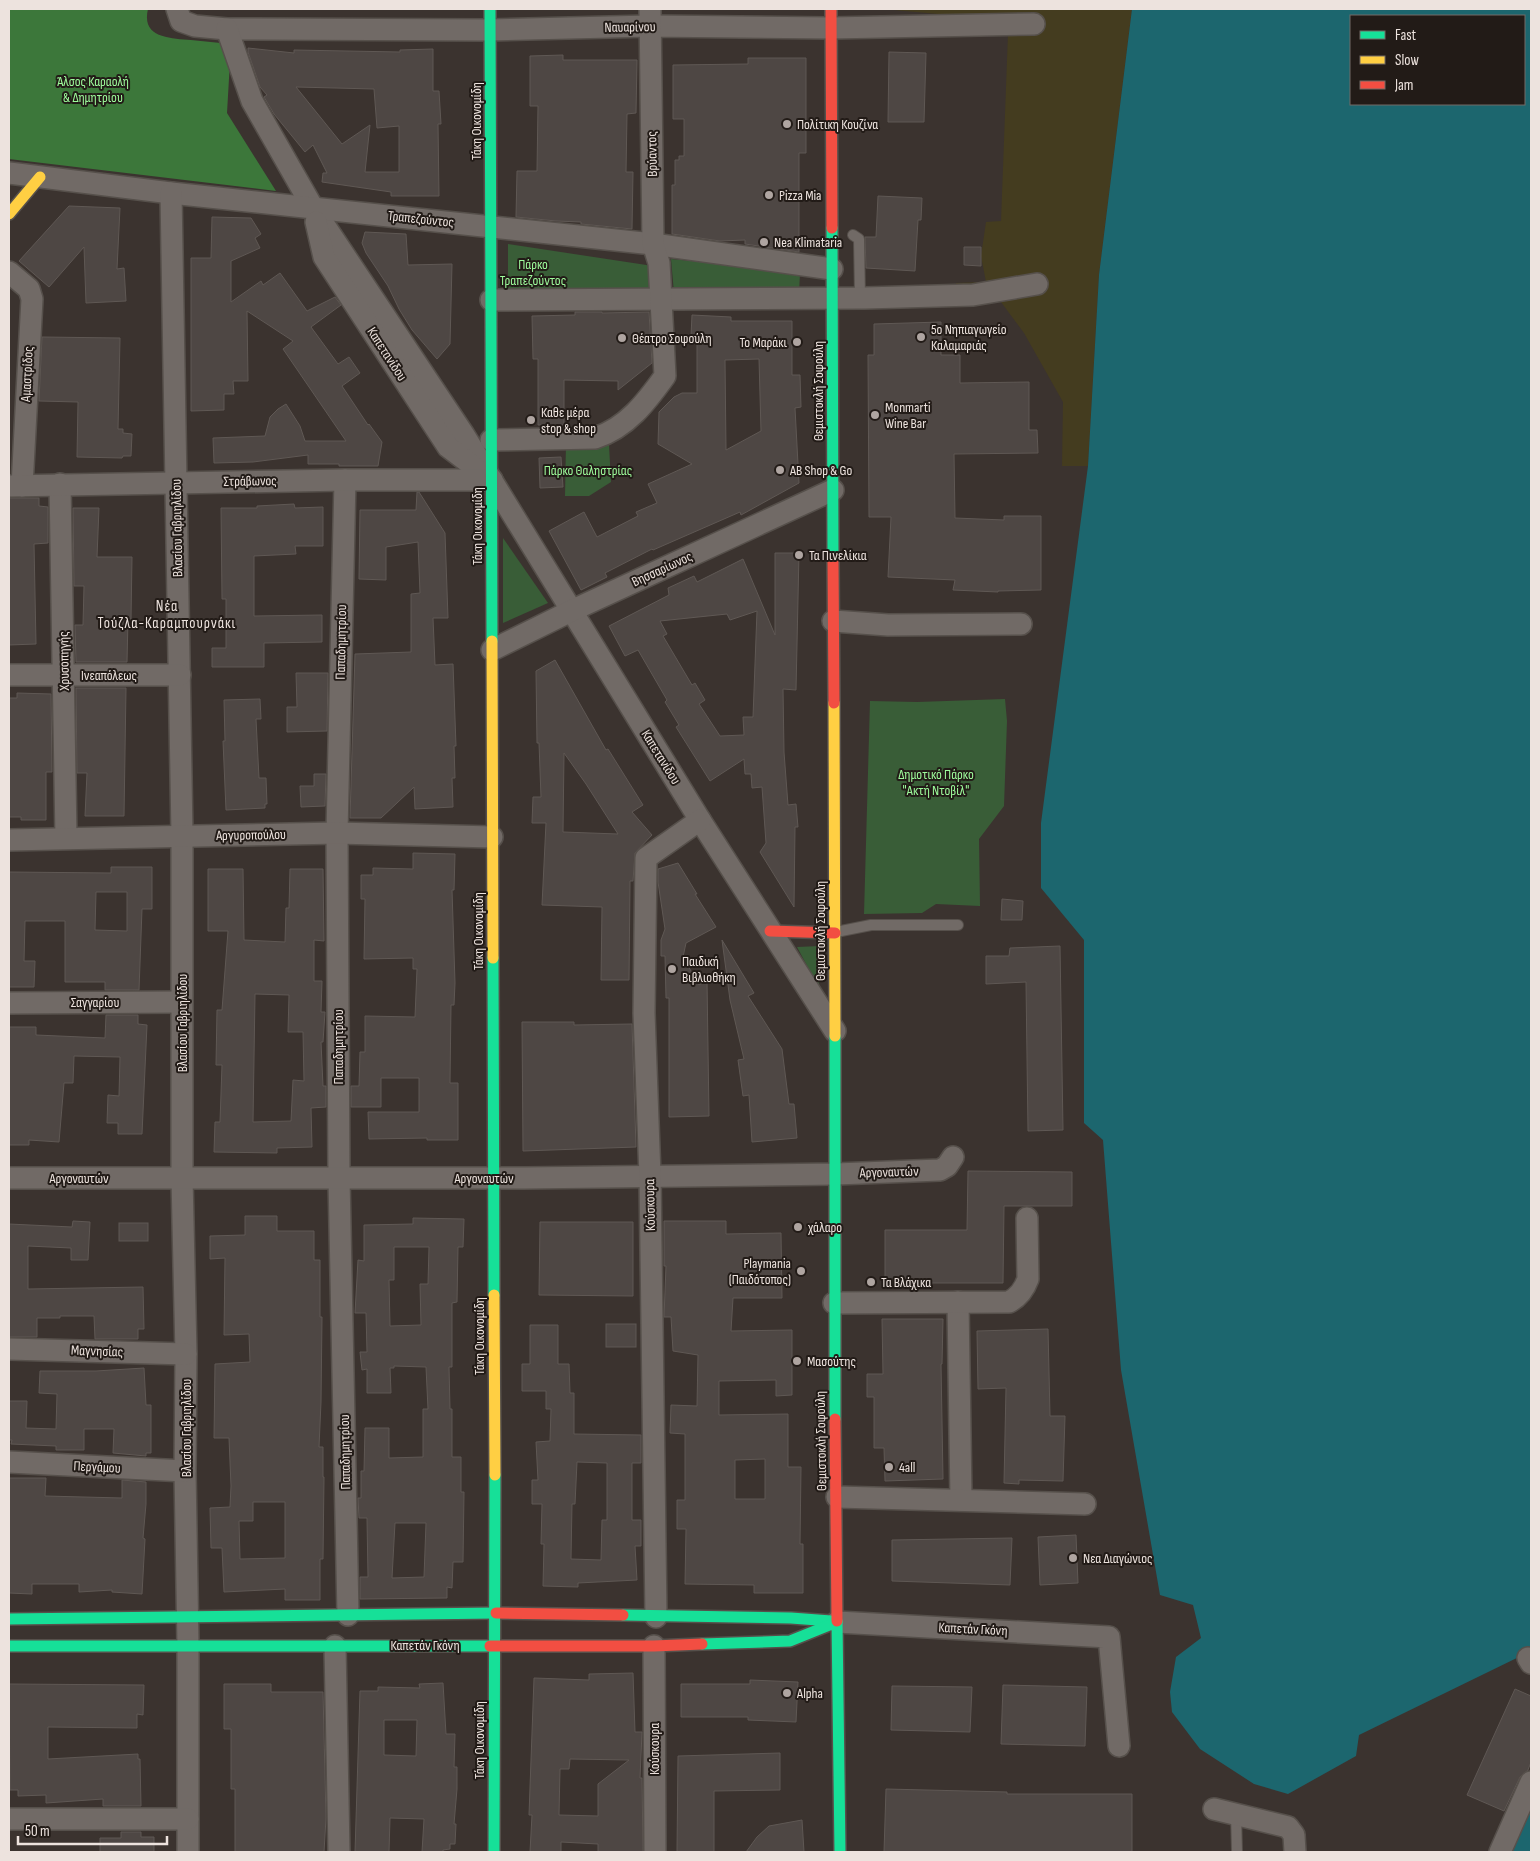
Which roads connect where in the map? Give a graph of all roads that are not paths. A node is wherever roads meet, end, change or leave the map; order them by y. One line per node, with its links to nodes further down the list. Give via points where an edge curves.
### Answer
1 (177, 9): 6 (street, Ναυαρίνου, via 181,21 195,26)
2 (490, 9): 7 (main road, Τάκη Οικονομίδη)
3 (650, 18): 4 (street, Ναυαρίνου); 7 (street, Ναυαρίνου); 15 (street, Βρύαντος)
4 (831, 18): 5 (street, Ναυαρίνου); 16 (main road, Θεμιστοκλή Σοφούλη)
5 (1034, 24)
6 (227, 29): 7 (street, Ναυαρίνου); 11 (street, Καπετανίδου, via 252,101)
7 (490, 30): 13 (main road, Τάκη Οικονομίδη)
8 (9, 173): 9 (street, Τραπεζούντος)
9 (40, 177): 10 (street, Τραπεζούντος); 12 (main road)
10 (171, 193): 11 (street, Τραπεζούντος); 26 (street, Βλασίου Γαβριηλίδου)
11 (313, 208): 13 (street, Τραπεζούντος); 25 (street, Καπετανίδου)
12 (9, 214)
13 (491, 226): 15 (street, Τραπεζούντος); 22 (main road, Τάκη Οικονομίδη)
14 (854, 235): 20 (lane, via 860,239)
15 (653, 244): 16 (street, Τραπεζούντος); 21 (street, Βρύαντος)
16 (832, 269): 19 (main road, Θεμιστοκλή Σοφούλη)
17 (9, 272): 28 (street, Αμαστρίδος, via 29,289 32,299)
18 (1036, 284): 20 (street, via 973,295)
19 (832, 298): 20 (street); 21 (street); 29 (main road, Θεμιστοκλή Σοφούλη)
20 (860, 298)
21 (662, 299): 22 (street); 23 (street, Βρύαντος, via 665,376 638,410 619,427 595,438)
22 (491, 300): 23 (main road, Τάκη Οικονομίδη)
23 (492, 440): 25 (main road, Τάκη Οικονομίδη)
24 (345, 480): 25 (street, Στράβωνος); 26 (street, Στράβωνος); 38 (street, Παπαδημητρίου)
25 (492, 480): 30 (street, Καπετανίδου); 33 (main road, Τάκη Οικονομίδη)
26 (176, 482): 27 (street, Στράβωνος); 36 (street, Βλασίου Γαβριηλίδου)
27 (60, 484): 28 (street, Στράβωνος); 35 (street, Χρυσοπηγής)
28 (15, 486)
29 (833, 490): 30 (street, Βησσαρίωνος); 31 (main road, Θεμιστοκλή Σοφούλη)
30 (571, 611): 33 (street, Βησσαρίωνος); 37 (street, Καπετανίδου)
31 (833, 622): 32 (street); 45 (main road, Θεμιστοκλή Σοφούλη)
32 (1021, 624)
33 (492, 650): 40 (main road, Τάκη Οικονομίδη)
34 (9, 675): 35 (street, Ινεαπόλεως)
35 (64, 675): 36 (street, Ινεαπόλεως); 41 (street, Χρυσοπηγής)
36 (180, 675): 39 (street, Βλασίου Γαβριηλίδου)
37 (700, 820): 44 (street, Καπετανίδου); 51 (street, Κούσκουρα, via 646,858 644,1013)
38 (337, 833): 39 (street, Αργυροπούλου); 40 (street, Αργυροπούλου); 55 (street, Παπαδημητρίου)
39 (182, 836): 41 (street, Αργυροπούλου); 46 (street, Βλασίου Γαβριηλίδου)
40 (492, 837): 52 (main road, Τάκη Οικονομίδη)
41 (66, 838): 42 (street, Αργυροπούλου)
42 (9, 840)
43 (958, 925): 45 (lane, via 871,925)
44 (770, 931): 45 (main road); 48 (street, Καπετανίδου)
45 (835, 933): 48 (main road, Θεμιστοκλή Σοφούλη)
46 (182, 1002): 47 (street, Σαγγαρίου); 54 (street, Βλασίου Γαβριηλίδου)
47 (9, 1003)
48 (835, 1031): 50 (main road, Θεμιστοκλή Σοφούλη)
49 (953, 1156): 50 (street, Αργοναυτών, via 940,1170)
50 (836, 1174): 51 (street, Αργοναυτών); 58 (main road, Θεμιστοκλή Σοφούλη)
51 (650, 1176): 52 (street, Αργοναυτών); 68 (street, Κούσκουρα)
52 (493, 1177): 55 (street, Αργοναυτών); 66 (main road, Τάκη Οικονομίδη)
53 (9, 1178): 54 (street, Αργοναυτών)
54 (182, 1178): 55 (street, Αργοναυτών); 60 (street, Βλασίου Γαβριηλίδου)
55 (339, 1178): 67 (street, Παπαδημητρίου)
56 (1027, 1218): 57 (street, via 1028,1280 1018,1298 1009,1302)
57 (958, 1302): 58 (street); 64 (street)
58 (834, 1303): 63 (main road, Θεμιστοκλή Σοφούλη)
59 (9, 1349): 60 (street, Μαγνησίας)
60 (186, 1354): 62 (street, Βλασίου Γαβριηλίδου)
61 (9, 1462): 62 (street, Περγάμου)
62 (185, 1471): 69 (street, Βλασίου Γαβριηλίδου)
63 (837, 1496): 64 (street); 71 (main road, Θεμιστοκλή Σοφούλη)
64 (961, 1500): 65 (street)
65 (1085, 1504)
66 (495, 1614): 67 (main road, Καπετάν Γκόνη); 68 (main road, Καπετάν Γκόνη); 73 (main road, Τάκη Οικονομίδη)
67 (348, 1615): 69 (main road, Καπετάν Γκόνη)
68 (656, 1617): 71 (main road, Καπετάν Γκόνη, via 791,1618)
69 (188, 1618): 70 (main road, Καπετάν Γκόνη); 72 (street, Βλασίου Γαβριηλίδου)
70 (9, 1619)
71 (837, 1622): 76 (main road, Καπετάν Γκόνη, via 790,1641); 77 (street, Καπετάν Γκόνη, via 1109,1637); 87 (main road, Θεμιστοκλή Σοφούλη)
72 (188, 1645): 74 (main road, Καπετάν Γκόνη); 75 (main road, Καπετάν Γκόνη); 82 (street, Βλασίου Γαβριηλίδου)
73 (494, 1645): 75 (main road, Καπετάν Γκόνη); 76 (main road, Καπετάν Γκόνη); 85 (main road, Τάκη Οικονομίδη)
74 (9, 1646)
75 (335, 1646): 84 (street)
76 (654, 1646): 86 (street, Κούσκουρα)
77 (1118, 1746)
78 (1531, 1782): 90 (street)
79 (1214, 1809): 80 (street)
80 (1236, 1814): 88 (lane); 89 (street, via 1288,1827 1294,1835)
81 (9, 1819): 82 (street)
82 (188, 1819): 83 (street, Βλασίου Γαβριηλίδου)
83 (188, 1852)
84 (338, 1852)
85 (494, 1852)
86 (655, 1852)
87 (840, 1852)
88 (1236, 1852)
89 (1295, 1852)
90 (1500, 1852)

